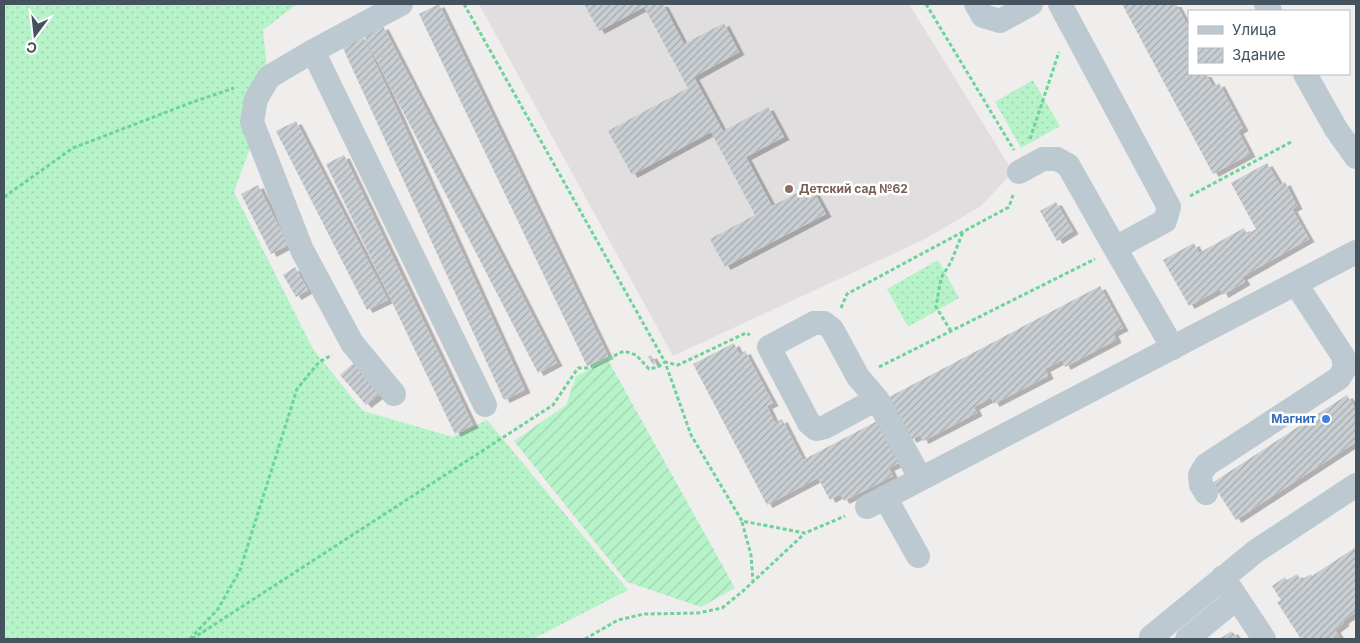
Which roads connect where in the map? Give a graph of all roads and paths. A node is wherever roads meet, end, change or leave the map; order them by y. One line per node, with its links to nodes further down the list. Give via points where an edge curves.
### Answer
1 (401, 4): 7 (street)
2 (464, 4): 24 (path)
3 (926, 4): 12 (path)
4 (976, 4): 5 (street, via 983,16 1000,21)
5 (1031, 4)
6 (1065, 12): 12 (path); 14 (street)
7 (313, 51): 9 (street); 28 (street)
8 (1306, 75): 11 (street)
9 (269, 77): 13 (path, via 73,148); 21 (street, via 256,99 252,122 302,250)
10 (1291, 142): 14 (path)
11 (1356, 157)
12 (1020, 168): 15 (path, via 1009,207); 16 (street, via 1043,159 1057,159 1068,165)
13 (4, 197)
14 (1169, 207): 16 (street, via 1165,221)
15 (964, 231): 19 (path, via 847,294); 20 (path, via 952,262 941,278 936,308)
16 (1115, 248): 20 (path); 23 (street)
17 (1356, 252): 18 (street)
18 (1296, 284): 23 (street); 31 (street, via 1343,356 1345,368 1339,378 1206,465 1200,475)
19 (832, 329): 22 (street, via 824,323 814,323); 25 (street)
20 (951, 331): 25 (path)
21 (352, 343): 26 (street); 40 (path, via 319,362 297,390 240,570 218,609)
22 (769, 347): 24 (path, via 746,333 678,365); 27 (street, via 809,422 816,429)
23 (1173, 348): 29 (street)
24 (665, 362): 33 (path, via 691,435); 40 (path, via 649,369 636,356 624,352 588,368 578,368 553,406)
25 (858, 377): 27 (street)
26 (394, 394)
27 (877, 399): 29 (street)
28 (485, 405)
29 (920, 478): 32 (street)
30 (1356, 484): 36 (street)
31 (1206, 493)
32 (876, 502): 34 (path); 35 (street)
33 (742, 521): 34 (path); 37 (path, via 751,555)
34 (805, 534): 37 (path)
35 (918, 556)
36 (1223, 577): 38 (street); 39 (street)
37 (753, 582): 41 (path, via 722,608 698,613 644,614 618,620)
38 (1237, 598): 42 (street); 43 (street)
39 (1151, 637)
40 (191, 639)
41 (585, 639)
42 (1187, 639)
43 (1264, 639)

